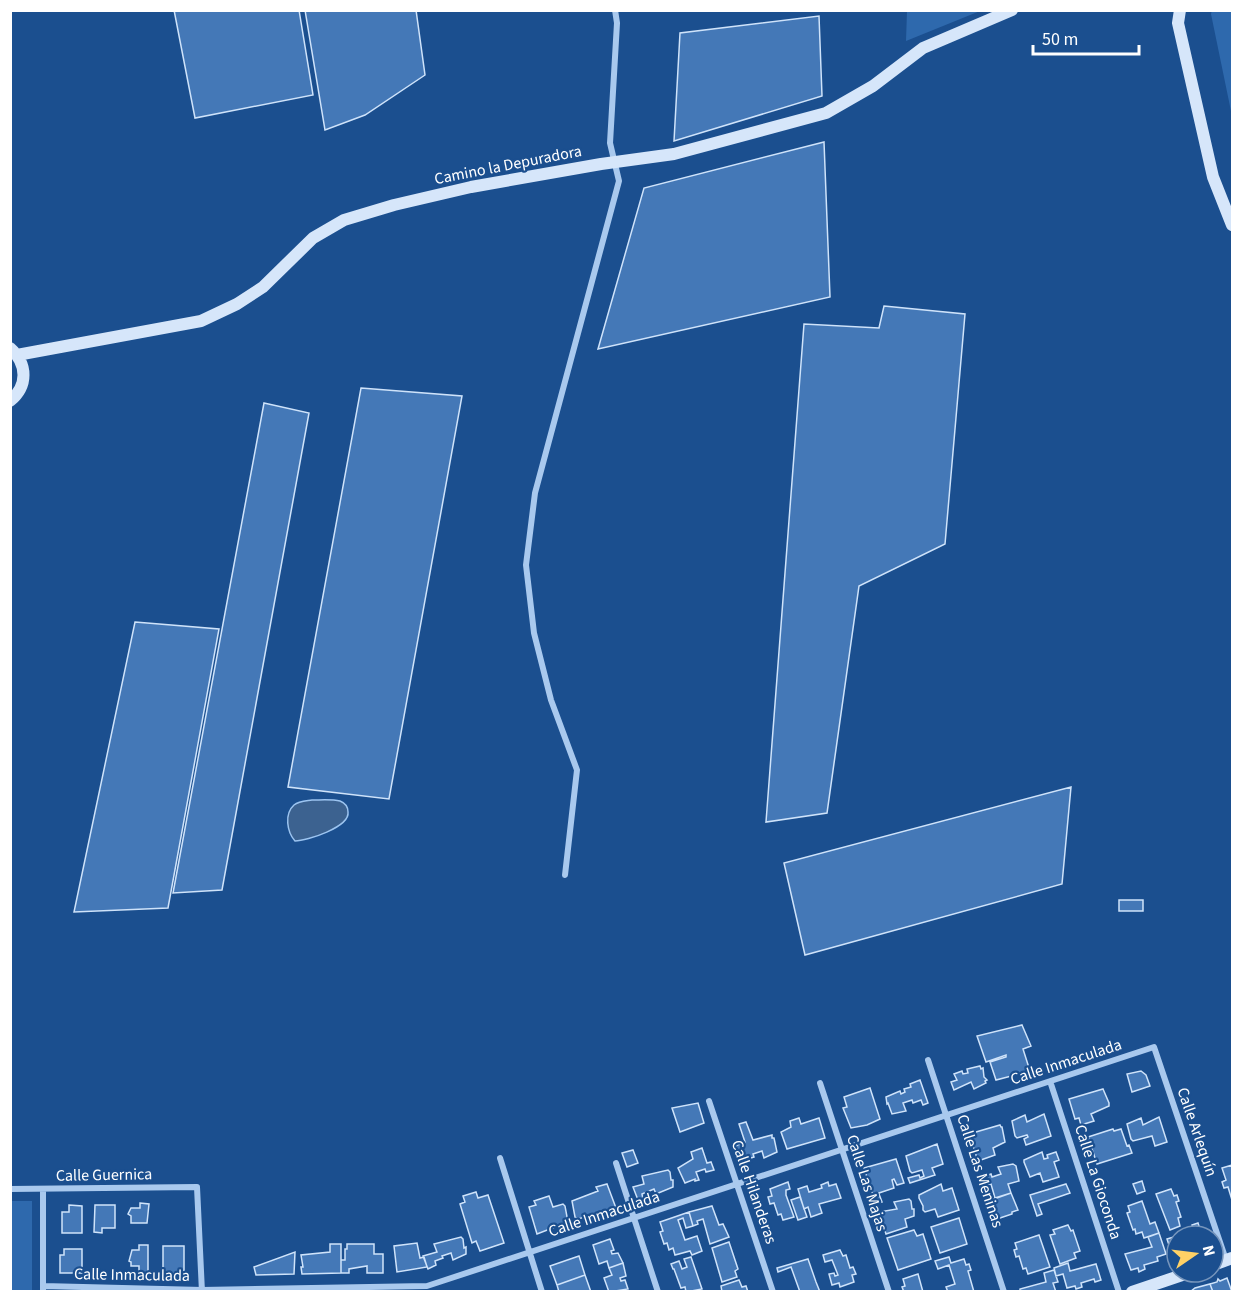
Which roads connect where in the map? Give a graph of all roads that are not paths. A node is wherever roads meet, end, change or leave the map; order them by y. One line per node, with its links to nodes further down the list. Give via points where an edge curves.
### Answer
1 (615, 10): 5 (street, via 610,143)
2 (1012, 10): 5 (street, Camino la Depuradora, via 922,48 873,86 826,113 674,154)
3 (1170, 10): 4 (street)
4 (1179, 17): 6 (street, via 1213,177)
5 (614, 163): 7 (street, Camino la Depuradora, via 471,187 344,220 313,238 263,287 201,321); 9 (street, via 619,182 535,494 526,565 534,633 550,700 577,770)
6 (1233, 225)
7 (14, 352): 8 (street, via 23,367 24,381)
8 (10, 400)
9 (565, 875)
10 (1154, 1047): 12 (street, Calle Inmaculada); 24 (street, Calle Arlequín)
11 (928, 1060): 15 (street, Calle Las Meninas)
12 (1050, 1082): 15 (street, Calle Inmaculada); 35 (street, Calle La Gioconda)
13 (820, 1083): 16 (street, Calle Las Majas)
14 (709, 1101): 19 (street, Calle Hilanderas)
15 (948, 1116): 16 (street, Calle Inmaculada); 34 (street, Calle Las Meninas)
16 (842, 1150): 19 (street, Calle Inmaculada); 33 (street, Calle Las Majas)
17 (500, 1158): 23 (street)
18 (616, 1163): 22 (street)
19 (737, 1185): 22 (street, Calle Inmaculada); 32 (street, Calle Hilanderas)
20 (10, 1189): 21 (street, Calle Guernica)
21 (44, 1190): 26 (street); 29 (street, Calle Guernica, via 197,1187)
22 (634, 1218): 23 (street, Calle Inmaculada); 31 (street)
23 (530, 1252): 27 (street, Calle Inmaculada); 30 (street)
24 (1229, 1259)
25 (1165, 1281): 36 (street)
26 (43, 1289): 29 (street, Calle Inmaculada)
27 (428, 1289): 28 (street, Calle Inmaculada)
28 (319, 1290): 29 (street, Calle Inmaculada)
29 (202, 1291)
30 (542, 1292)
31 (658, 1292)
32 (773, 1292)
33 (889, 1292)
34 (1005, 1292)
35 (1119, 1292)
36 (1132, 1292)

